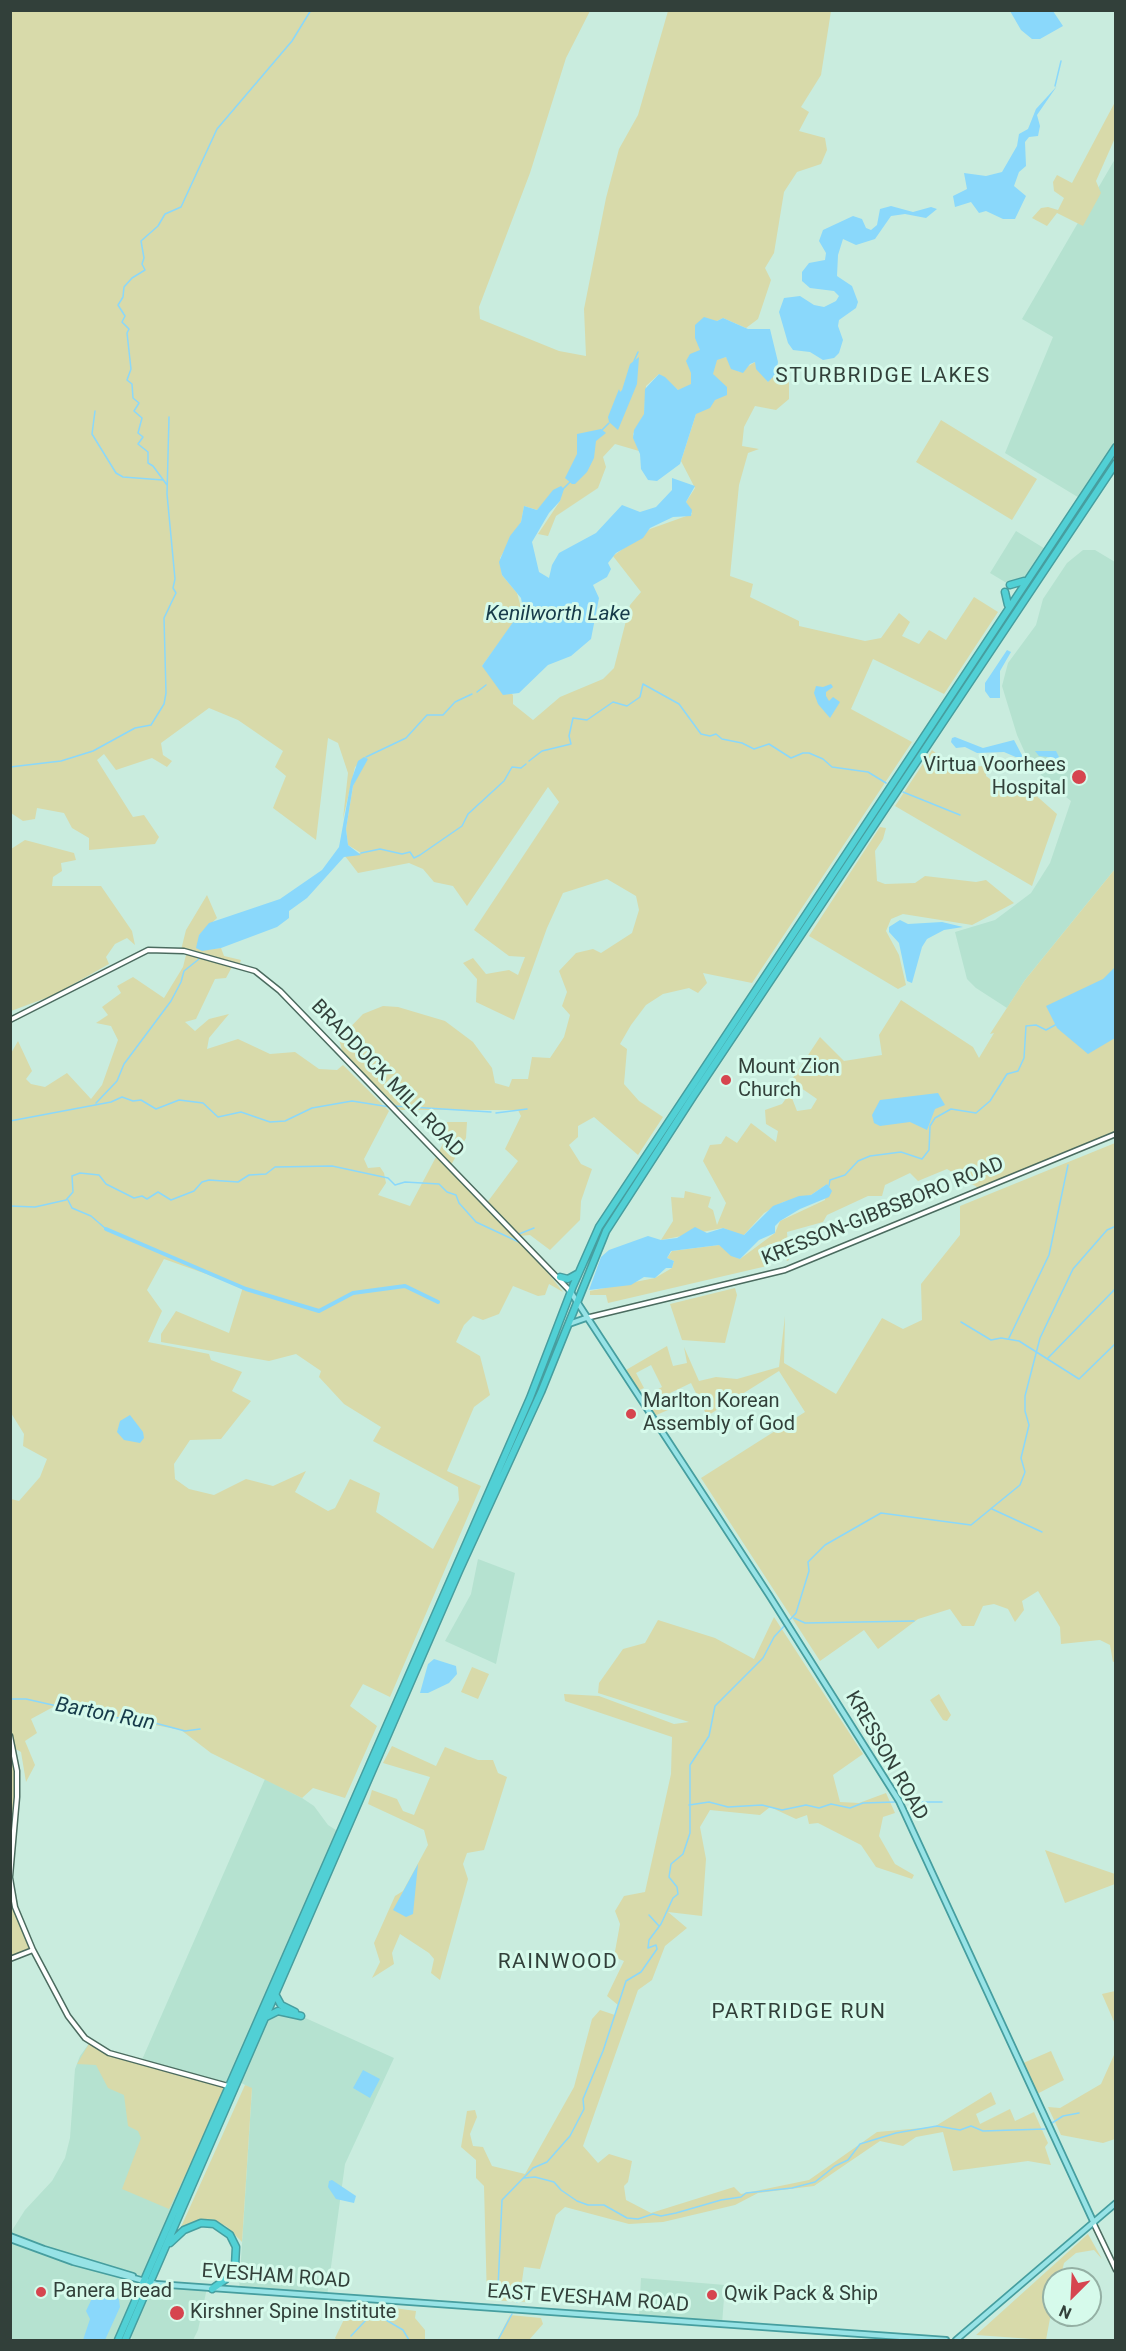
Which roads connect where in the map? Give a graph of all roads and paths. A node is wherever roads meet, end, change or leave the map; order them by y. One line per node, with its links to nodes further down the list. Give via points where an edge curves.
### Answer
1 (1116, 447): 3 (highway)
2 (1116, 463): 12 (highway, via 617,1212)
3 (1027, 579): 4 (highway); 6 (highway)
4 (1010, 585)
5 (1005, 592): 6 (highway)
6 (1008, 608): 9 (highway, via 616,1200 599,1227)
7 (10, 1020): 10 (street, BRADDOCK MILL ROAD, via 148,950 184,951 250,969 265,977)
8 (1116, 1134): 13 (street, KRESSON-GIBBSBORO ROAD, via 787,1270)
9 (580, 1272): 10 (highway, via 569,1279); 11 (highway)
10 (560, 1277): 11 (street, BRADDOCK MILL ROAD)
11 (570, 1291): 12 (main road, KRESSON ROAD); 15 (highway)
12 (576, 1301): 13 (main road, KRESSON ROAD); 14 (highway)
13 (586, 1318): 14 (main road, via 572,1321); 26 (main road, KRESSON ROAD, via 784,1618 899,1801)
14 (566, 1328): 16 (highway)
15 (492, 1485): 16 (highway); 23 (highway)
16 (490, 1503): 21 (highway)
17 (10, 1736): 18 (street, via 17,1797)
18 (10, 1877): 19 (street, via 15,1907)
19 (33, 1950): 20 (street); 23 (street, via 68,2016 90,2042 109,2053)
20 (10, 1959)
21 (275, 1994): 22 (highway); 22 (highway, via 280,2005 301,2016 278,2011)
22 (265, 2018): 24 (highway)
23 (228, 2086): 24 (highway, via 232,2091); 30 (highway)
24 (230, 2100): 28 (highway)
25 (1116, 2203): 26 (main road)
26 (1093, 2222): 29 (street, KRESSON ROAD); 36 (main road)
27 (10, 2237): 30 (main road, EVESHAM ROAD, via 47,2254)
28 (164, 2250): 30 (highway); 31 (highway, via 178,2234 196,2224 208,2223 226,2230 236,2247 235,2265 226,2279)
29 (1116, 2270)
30 (147, 2282): 31 (main road, EVESHAM ROAD); 33 (highway); 34 (highway)
31 (212, 2289): 32 (main road, EVESHAM ROAD)
32 (371, 2299): 35 (main road, EAST EVESHAM ROAD)
33 (118, 2340)
34 (125, 2340)
35 (946, 2340)
36 (956, 2340)

